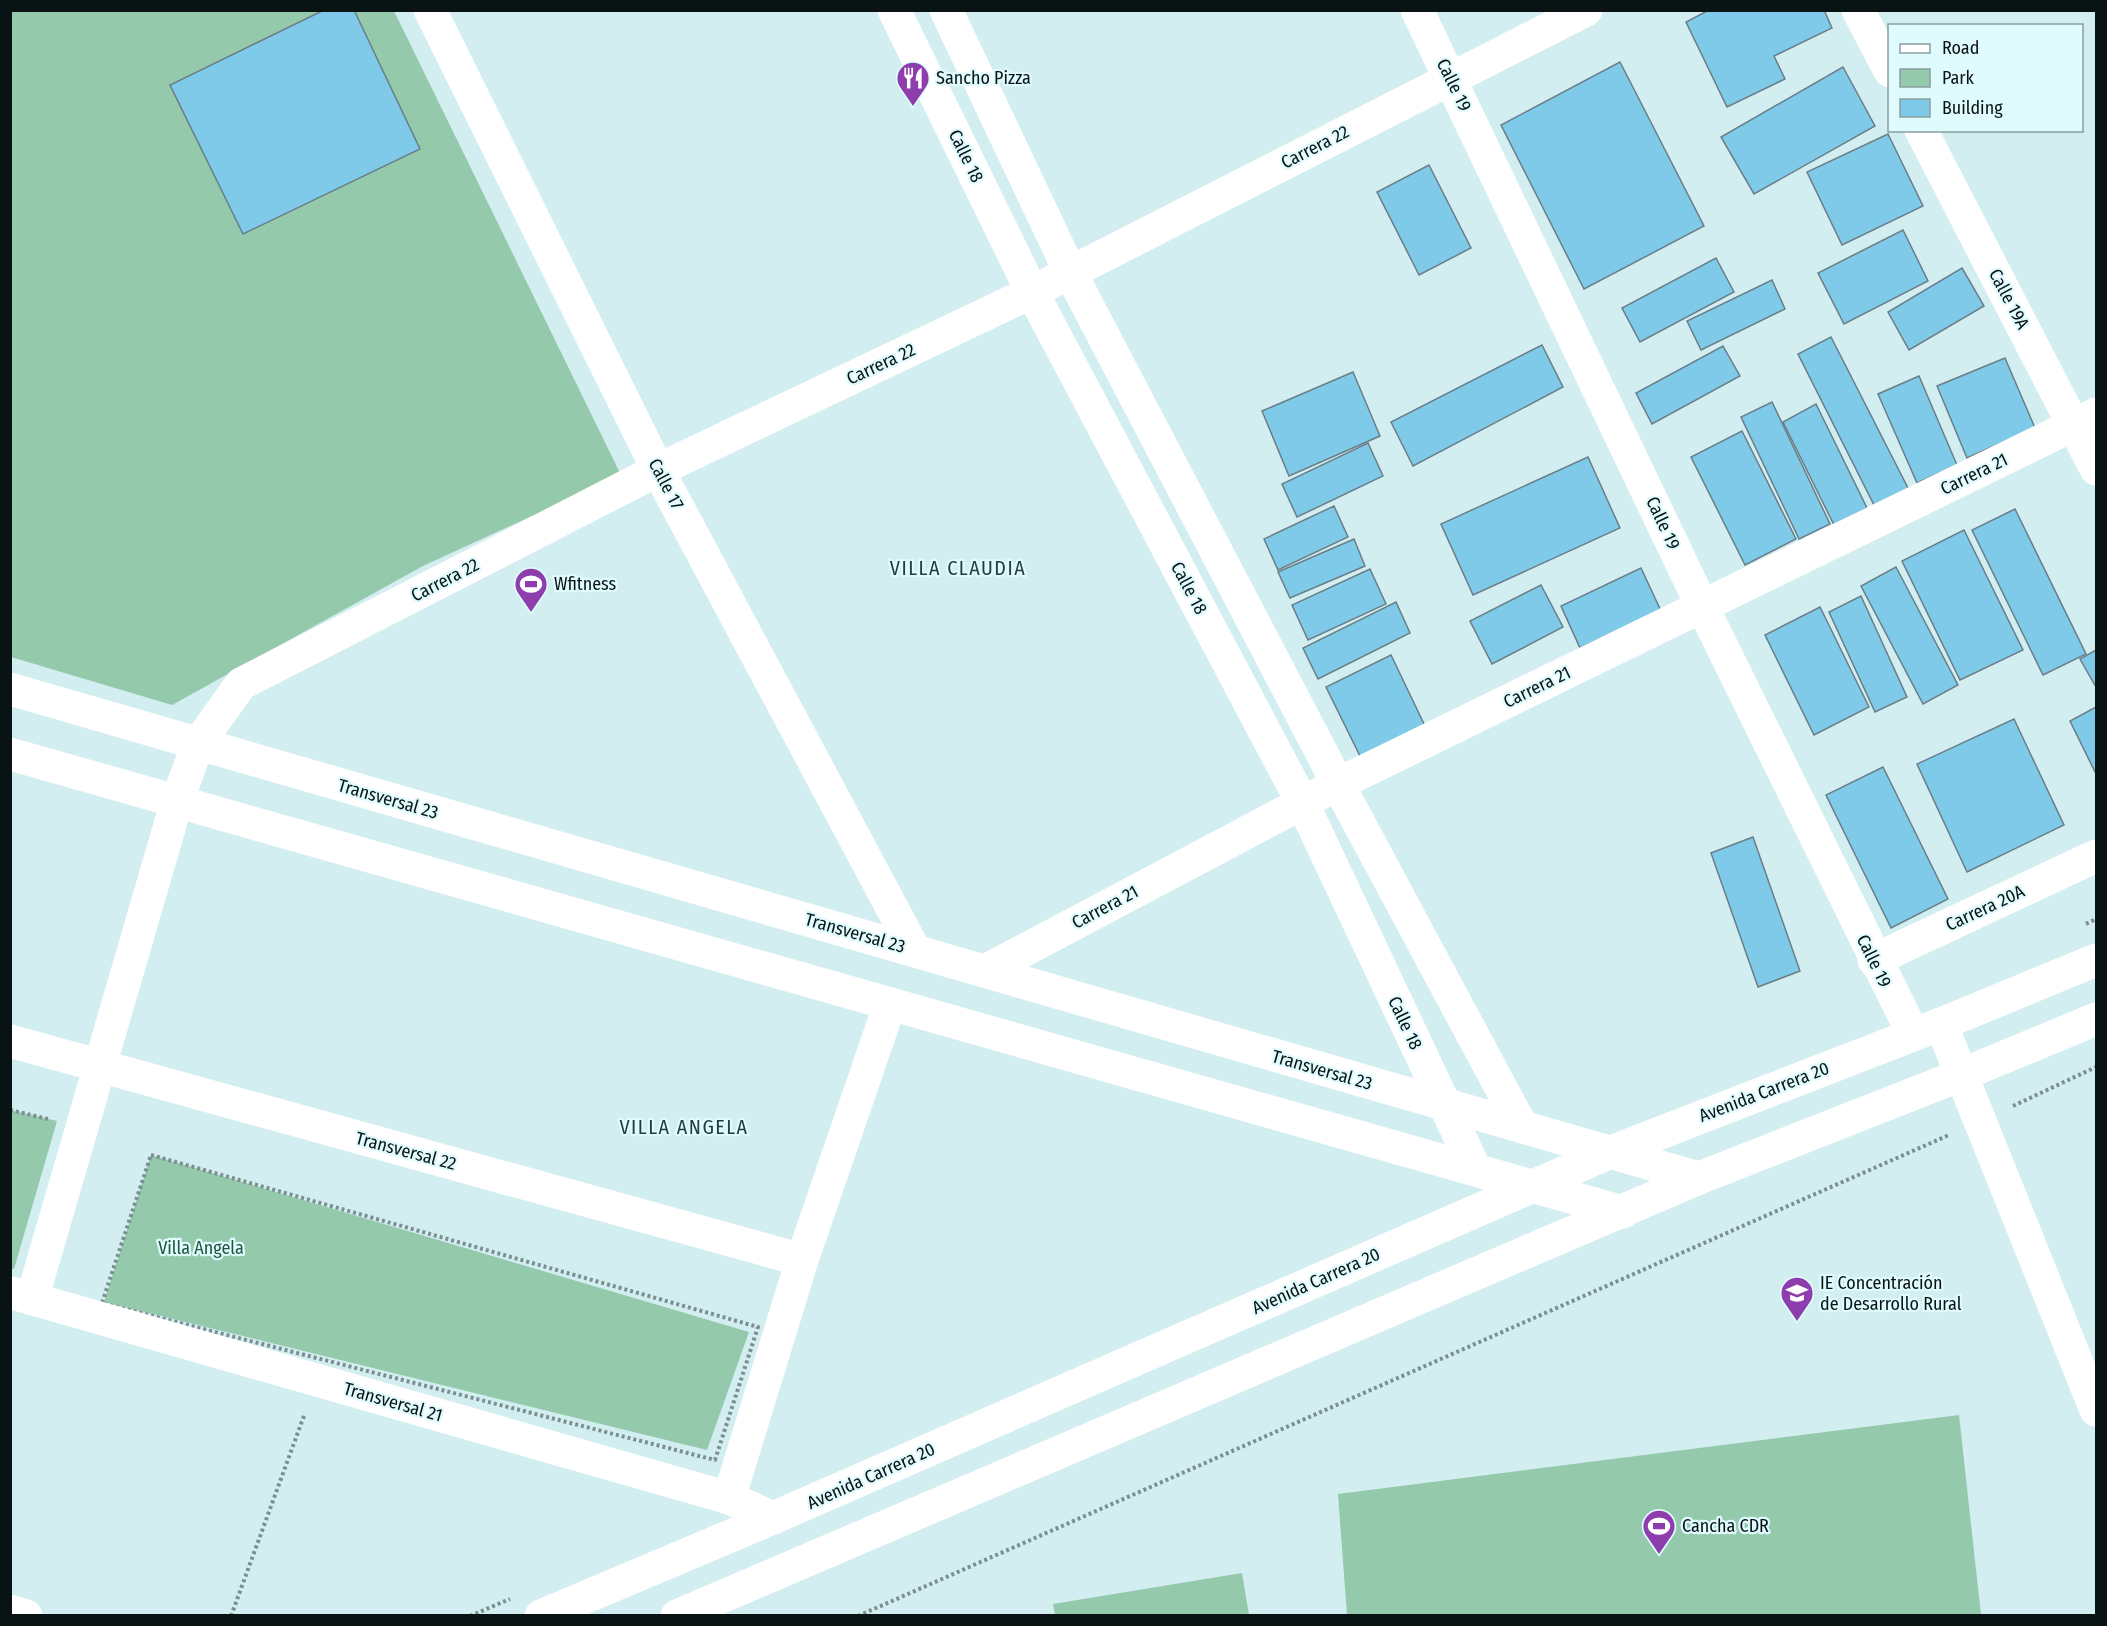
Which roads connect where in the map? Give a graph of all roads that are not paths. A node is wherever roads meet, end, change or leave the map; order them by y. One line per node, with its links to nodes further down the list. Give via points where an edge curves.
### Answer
1 (430, 10): 16 (street, Calle 17)
2 (894, 10): 9 (street, Calle 18)
3 (945, 10): 7 (street)
4 (1417, 10): 10 (street, Calle 19)
5 (1586, 10): 10 (street, Carrera 22)
6 (1858, 10): 8 (street)
7 (964, 47): 9 (street); 12 (street)
8 (1888, 66)
9 (924, 70): 13 (street, Calle 18)
10 (1452, 78): 12 (street, Carrera 22); 17 (street, Calle 19)
11 (1922, 132): 14 (street, Calle 19A)
12 (1070, 272): 13 (street, Carrera 22); 21 (street)
13 (1032, 292): 16 (street, Carrera 22); 23 (street, Calle 18)
14 (2086, 419): 15 (street, Calle 19A); 17 (street, Carrera 21)
15 (2097, 469)
16 (658, 470): 19 (street, Carrera 22, via 241,684); 25 (street, Calle 17)
17 (1702, 606): 21 (street, Carrera 21); 26 (street, Calle 19)
18 (10, 690): 19 (street, Transversal 23)
19 (198, 744): 22 (street, Carrera 22); 25 (street, Transversal 23)
20 (10, 754): 22 (street)
21 (1338, 784): 23 (street, Carrera 21); 36 (street)
22 (177, 801): 29 (street); 33 (street, Carrera 22)
23 (1302, 802): 28 (street, Carrera 21); 35 (street, Calle 18)
24 (2097, 855): 26 (street, Carrera 20A)
25 (915, 951): 28 (street, Transversal 23)
26 (1874, 960): 31 (street, Calle 19)
27 (2097, 960): 31 (street, Avenida Carrera 20)
28 (985, 971): 35 (street, Transversal 23)
29 (890, 1004): 38 (street); 42 (street)
30 (2097, 1019): 34 (street)
31 (1927, 1029): 34 (street, Calle 19); 37 (street, Avenida Carrera 20)
32 (10, 1041): 33 (street, Transversal 22)
33 (99, 1066): 42 (street, Transversal 22); 43 (street, Carrera 22)
34 (1961, 1075): 39 (street); 44 (street, Calle 19)
35 (1443, 1105): 36 (street, Transversal 23); 38 (street, Calle 18)
36 (1522, 1127): 37 (street, Transversal 23)
37 (1611, 1152): 39 (street, Transversal 23); 40 (street, Avenida Carrera 20)
38 (1475, 1169): 40 (street)
39 (1700, 1178): 41 (street)
40 (1532, 1187): 41 (street); 46 (street, Avenida Carrera 20)
41 (1623, 1212): 50 (street)
42 (802, 1260): 45 (street)
43 (21, 1296): 45 (street, Transversal 21)
44 (2097, 1410)
45 (729, 1498): 46 (street, Transversal 21)
46 (773, 1518): 49 (street, Avenida Carrera 20)
47 (10, 1611): 48 (street)
48 (26, 1616)
49 (541, 1616)
50 (677, 1616)

